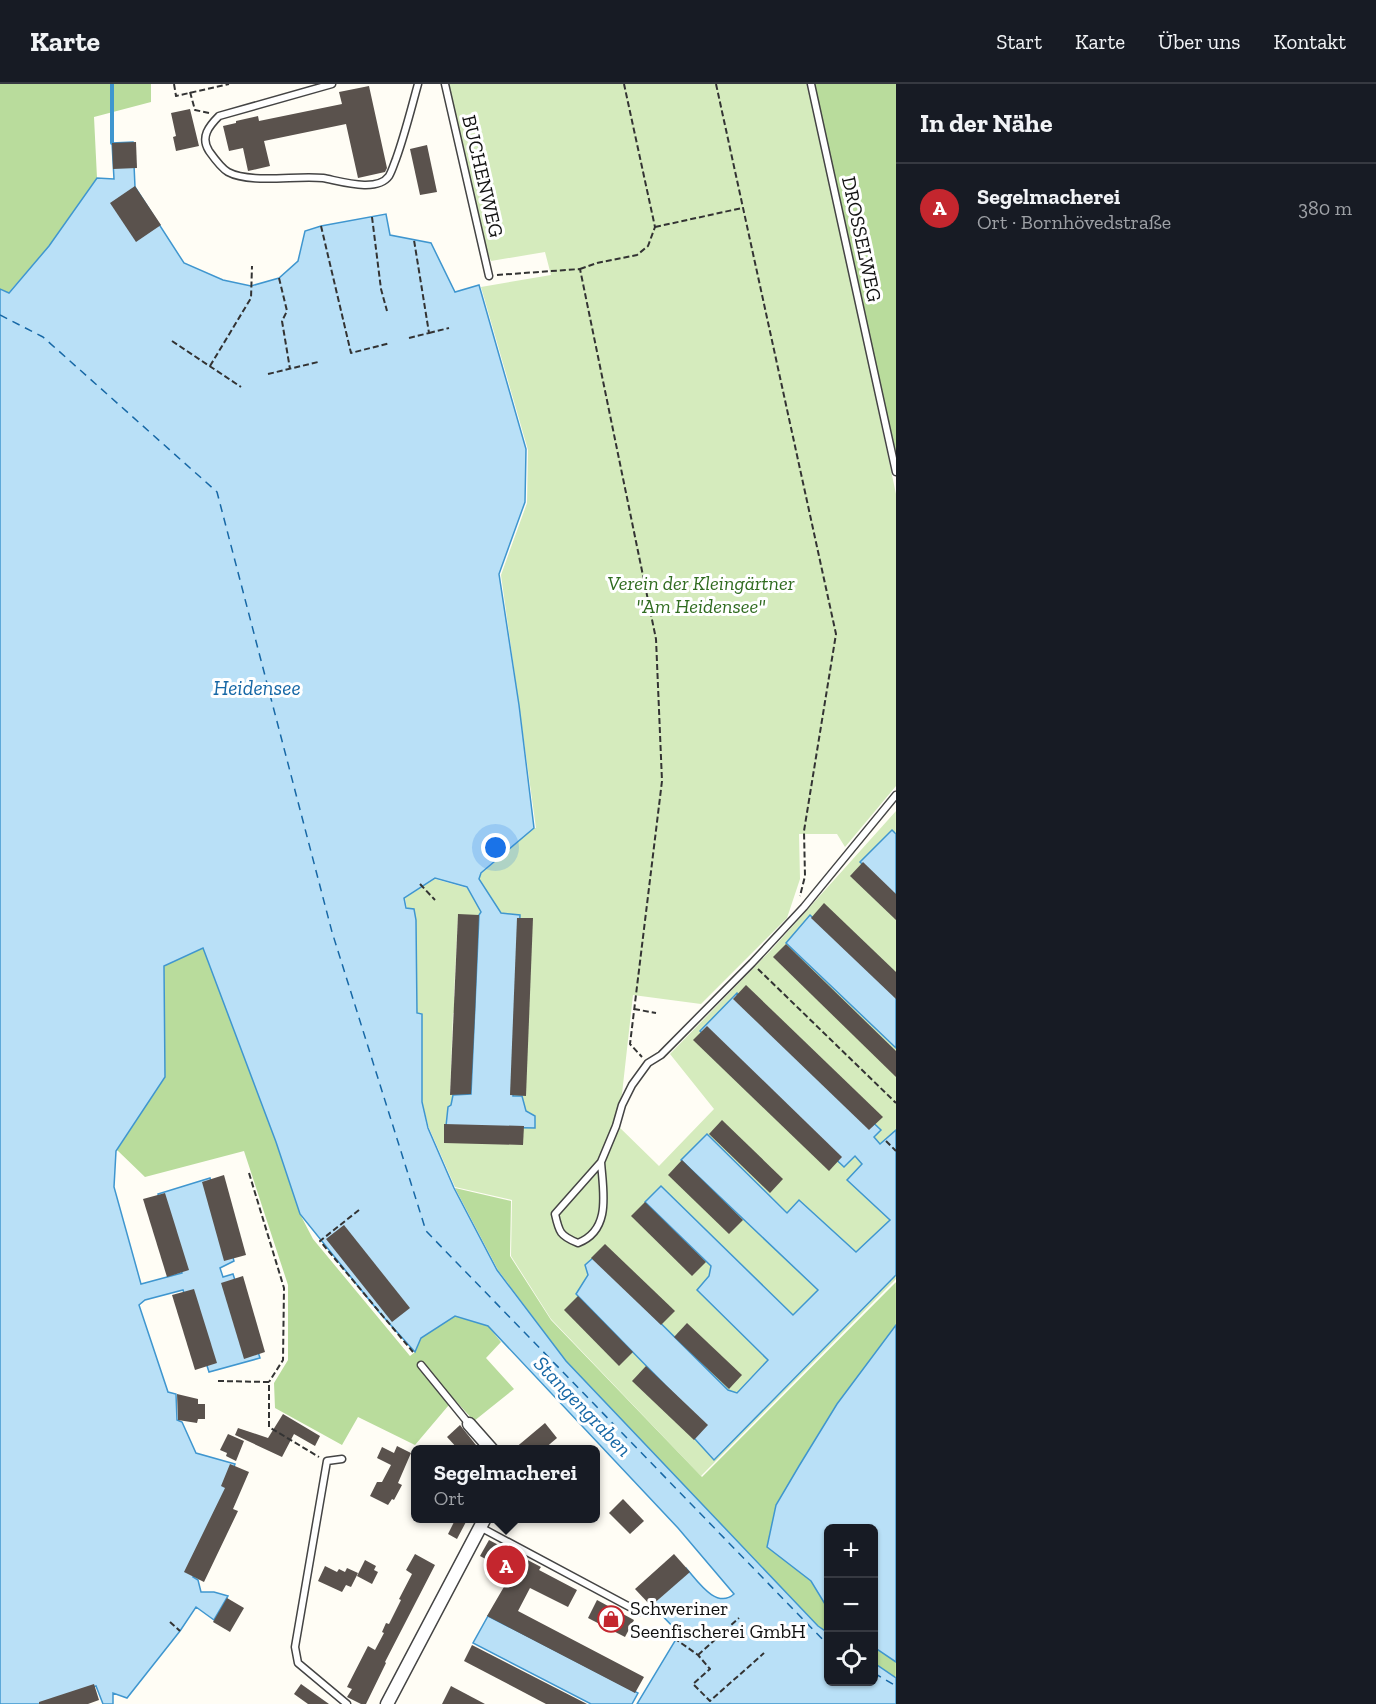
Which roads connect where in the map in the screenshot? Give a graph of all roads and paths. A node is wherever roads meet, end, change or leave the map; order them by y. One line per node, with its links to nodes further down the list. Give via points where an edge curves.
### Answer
1 (174, 84): 9 (path, via 176,96)
2 (230, 84): 9 (path)
3 (332, 84): 10 (lane)
4 (418, 84): 10 (lane, via 389,176 374,184 296,177 249,178 228,172 207,148 206,134)
5 (445, 84): 18 (lane, BUCHENWEG)
6 (624, 84): 14 (path)
7 (716, 84): 11 (path)
8 (811, 84): 31 (lane, DROSSELWEG)
9 (190, 93): 10 (path, via 195,110)
10 (219, 116)
11 (742, 208): 14 (path); 35 (path, via 836,634 804,831 800,900)
12 (372, 217): 20 (path)
13 (321, 226): 25 (path, via 351,353)
14 (656, 227): 17 (path, via 648,246 637,255)
15 (414, 240): 22 (path)
16 (252, 266): 27 (path, via 251,298)
17 (580, 269): 18 (path); 37 (path, via 656,639 662,782)
18 (489, 276)
19 (279, 278): 28 (path)
20 (387, 311)
21 (449, 328): 22 (path)
22 (429, 333): 23 (path)
23 (409, 338)
24 (172, 341): 27 (path)
25 (390, 343)
26 (318, 362): 28 (path)
27 (210, 366): 30 (path)
28 (290, 369): 29 (path)
29 (268, 374)
30 (241, 387)
31 (896, 472)
32 (896, 795): 35 (lane)
33 (420, 885): 34 (path)
34 (435, 900)
35 (804, 907): 36 (lane)
36 (752, 963): 39 (lane, via 661,1055); 40 (path)
37 (634, 1009): 38 (path); 39 (path, via 630,1044)
38 (656, 1013)
39 (648, 1063): 43 (lane, via 622,1105)
40 (896, 1103)
41 (886, 1141): 42 (path)
42 (896, 1151)
43 (601, 1162): 43 (lane, via 604,1208 600,1224 588,1239 578,1243 565,1238 555,1214)
44 (249, 1173): 49 (path, via 284,1288 283,1360)
45 (359, 1210): 46 (path, via 320,1241)
46 (413, 1352)
47 (421, 1365): 50 (lane)
48 (218, 1381): 49 (path)
49 (269, 1382): 53 (path, via 269,1427)
50 (469, 1424): 51 (street)
51 (488, 1445)
52 (342, 1459): 53 (lane)
53 (327, 1461): 62 (lane, via 295,1647 298,1663)
54 (483, 1523): 55 (lane); 63 (street)
55 (639, 1612)
56 (739, 1618): 61 (path)
57 (170, 1622): 58 (path)
58 (180, 1631)
59 (674, 1638): 61 (path)
60 (764, 1653): 61 (path, via 710,1701 693,1684 710,1669)
61 (698, 1655)
62 (347, 1704)
63 (387, 1704)

